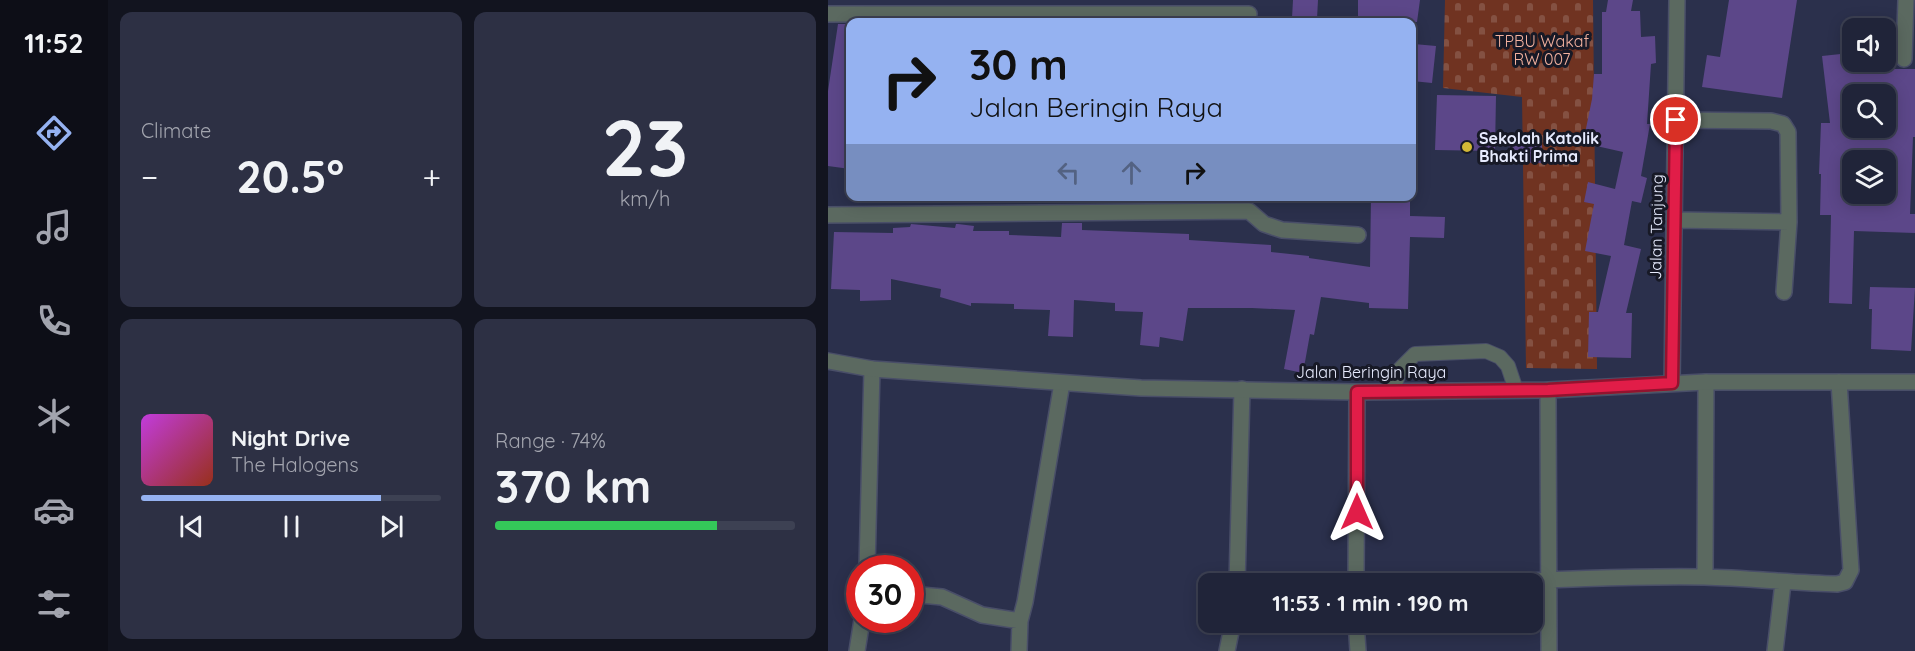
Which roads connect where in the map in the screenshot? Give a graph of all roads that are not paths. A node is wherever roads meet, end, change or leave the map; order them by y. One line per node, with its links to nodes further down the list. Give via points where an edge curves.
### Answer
1 (1677, 0): 6 (street, Jalan Tanjung)
2 (1906, 0): 5 (street)
3 (1249, 12): 4 (street)
4 (828, 14)
5 (1904, 59)
6 (1676, 120): 9 (street, Jalan Tanjung); 10 (street, via 1783,124 1788,132)
7 (1249, 204): 8 (street); 11 (street, via 1264,224 1282,230)
8 (828, 214)
9 (1675, 220): 10 (street); 19 (street, Jalan Tanjung)
10 (1789, 222): 12 (street)
11 (1358, 234)
12 (1784, 292)
13 (828, 361): 14 (street, Jalan Beringin Raya)
14 (872, 369): 18 (street, Jalan Beringin Raya); 25 (street)
15 (1706, 382): 16 (street, Jalan Beringin Raya); 19 (street, Jalan Beringin Raya); 28 (street)
16 (1839, 382): 17 (street, Jalan Beringin Raya); 31 (street, via 1851,570 1845,582 1837,584)
17 (1915, 382)
18 (1062, 383): 20 (street, Jalan Beringin Raya); 33 (street)
19 (1672, 383): 22 (street, Jalan Beringin Raya)
20 (1242, 389): 24 (street, Jalan Beringin Raya); 26 (street)
21 (1516, 390): 22 (street, Jalan Beringin Raya); 23 (street, Jalan Beringin Raya); 23 (lane, via 1508,366 1486,351 1415,354 1400,369)
22 (1548, 390): 30 (street)
23 (1393, 391): 24 (street, Jalan Beringin Raya)
24 (1357, 392): 27 (street)
25 (867, 555)
26 (1237, 573)
27 (1356, 573)
28 (1705, 577): 30 (street); 31 (street)
29 (1543, 580): 30 (street)
30 (1550, 580): 41 (street)
31 (1783, 583): 42 (street)
32 (924, 595): 33 (street, via 942,597 982,615)
33 (1020, 621): 38 (street)
34 (860, 633): 37 (street)
35 (1231, 633): 39 (street)
36 (1357, 633): 40 (street)
37 (857, 651)
38 (1019, 651)
39 (1227, 651)
40 (1358, 651)
41 (1549, 651)
42 (1776, 651)

